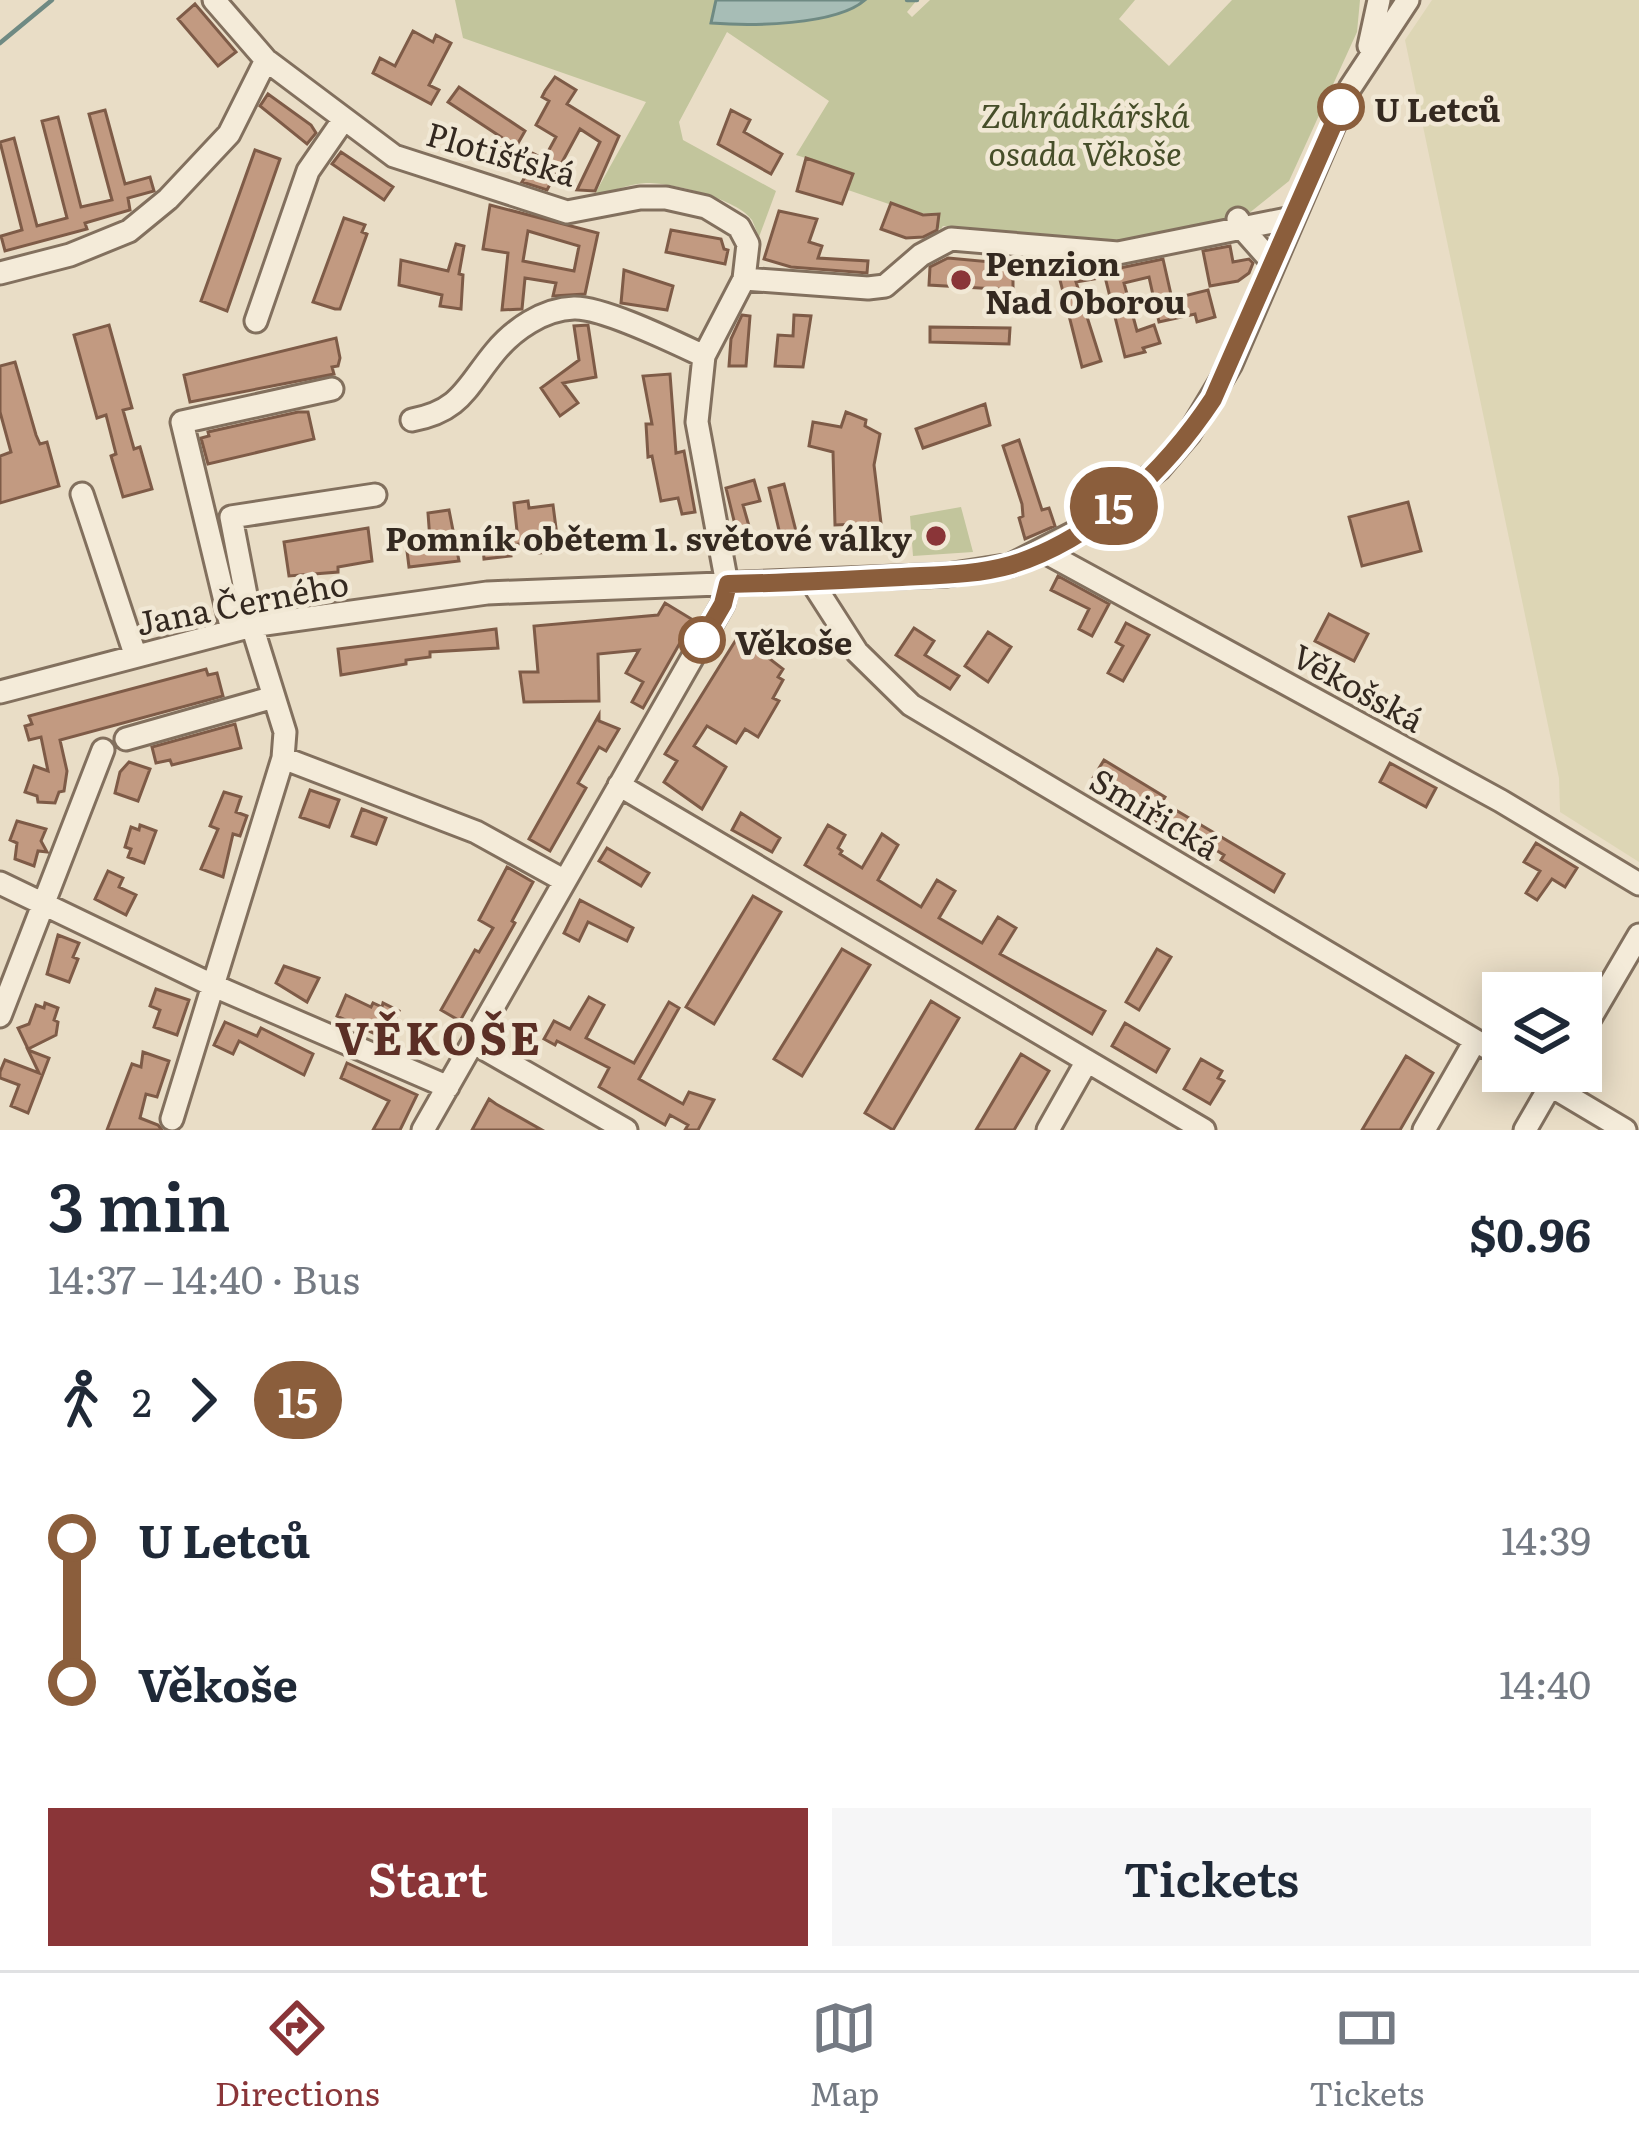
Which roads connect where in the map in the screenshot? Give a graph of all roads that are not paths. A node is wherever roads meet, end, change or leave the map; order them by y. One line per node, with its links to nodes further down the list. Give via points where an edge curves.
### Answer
1 (214, 0): 5 (street, Plotišťská)
2 (1379, 0): 4 (street)
3 (1408, 0): 4 (street, Jana Černého)
4 (1366, 59): 7 (street, Jana Černého)
5 (266, 60): 6 (street, Plotišťská); 10 (street, via 229,134 129,231)
6 (344, 118): 11 (street, Plotišťská, via 394,156 566,212 666,197 706,207 739,227 748,244); 12 (street, via 308,172)
7 (1292, 218): 8 (street); 9 (street, Jana Černého)
8 (1240, 223): 9 (street); 11 (street, via 1118,253 951,239 885,286 868,288)
9 (1273, 263): 18 (street, Jana Černého, via 1231,364 1189,434 1127,497)
10 (0, 273)
11 (744, 279): 13 (street)
12 (256, 321)
13 (704, 356): 15 (street, via 574,308 521,325 452,406); 20 (street, via 697,422)
14 (332, 388): 21 (street, via 182,422)
15 (412, 420)
16 (82, 494): 22 (street)
17 (375, 495): 21 (street, via 231,517)
18 (1043, 551): 19 (street, Jana Černého, via 970,572); 31 (street, Věkošská)
19 (812, 582): 20 (street, Jana Černého); 37 (street, Smiřická, via 857,652 911,705)
20 (728, 584): 21 (street, Jana Černého, via 487,593); 28 (street)
21 (242, 628): 22 (street, Jana Černého); 24 (street)
22 (135, 654): 23 (street, Jana Černého)
23 (1, 686)
24 (274, 697): 25 (street); 27 (street)
25 (126, 739)
26 (104, 750): 32 (street)
27 (283, 758): 29 (street, via 476,832); 34 (street)
28 (620, 784): 29 (street); 40 (street)
29 (565, 881): 38 (street)
30 (0, 883): 32 (street)
31 (1639, 884)
32 (45, 904): 34 (street); 36 (street)
33 (1639, 935): 35 (street)
34 (212, 985): 41 (street); 44 (street)
35 (1602, 998)
36 (0, 1016)
37 (1475, 1041): 39 (street, Smiřická); 49 (street)
38 (473, 1043): 41 (street); 46 (street)
39 (1482, 1045)
40 (1087, 1061): 47 (street); 48 (street)
41 (448, 1088): 45 (street)
42 (1547, 1092): 50 (street)
43 (1574, 1092): 51 (street)
44 (172, 1118)
45 (424, 1130)
46 (626, 1130)
47 (1048, 1130)
48 (1204, 1130)
49 (1424, 1130)
50 (1525, 1130)
51 (1625, 1130)

